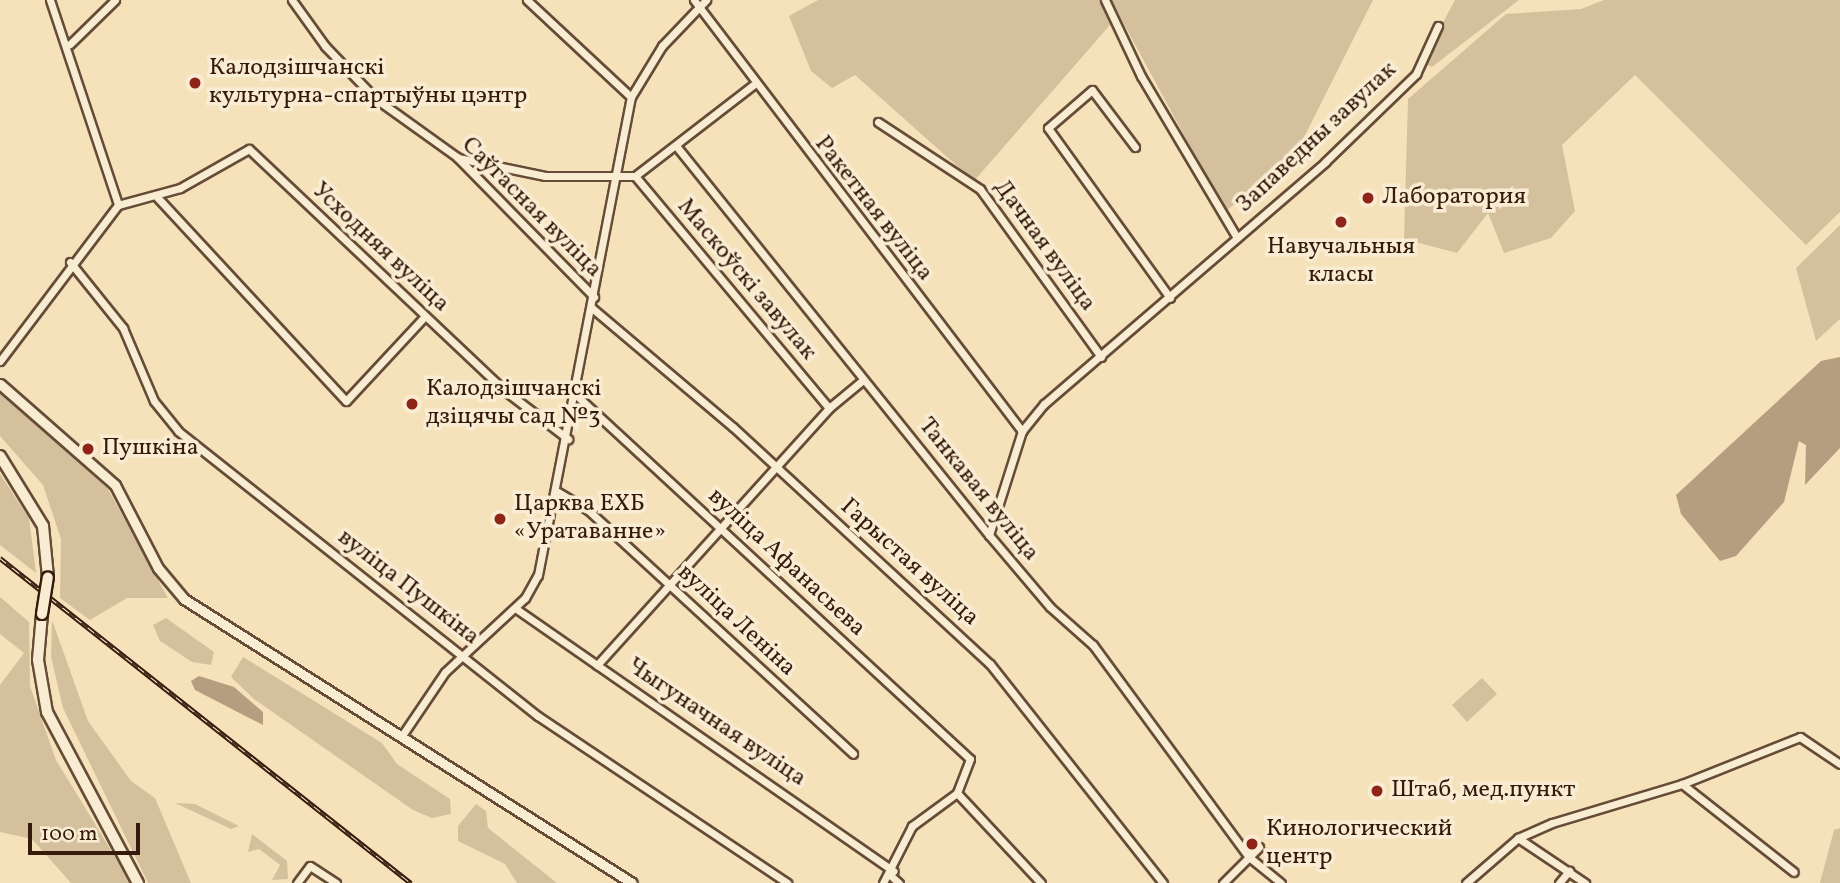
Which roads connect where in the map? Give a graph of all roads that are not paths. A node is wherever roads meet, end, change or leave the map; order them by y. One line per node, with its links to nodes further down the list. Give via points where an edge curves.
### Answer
1 (50, 0): 9 (street)
2 (115, 0): 9 (street)
3 (292, 0): 15 (street, Саўгасная вуліца, via 325,46 376,99)
4 (527, 0): 11 (street)
5 (706, 0): 7 (street)
6 (1105, 0): 20 (street, via 1141,76)
7 (694, 4): 10 (street, Ракетная вуліца); 11 (street, via 655,56)
8 (1438, 26): 20 (street, Запаведны завулак, via 1416,74)
9 (70, 44): 19 (street)
10 (752, 85): 13 (street); 32 (street, Ракетная вуліца)
11 (632, 97): 16 (street)
12 (878, 122): 26 (street, Дачная вуліца, via 980,189)
13 (677, 147): 17 (street); 28 (street, Танкавая вуліца)
14 (1135, 147): 23 (street, via 1092,90 1048,128)
15 (457, 157): 16 (street, via 545,176); 22 (street, Саўгасная вуліца)
16 (614, 173): 17 (street); 22 (street)
17 (635, 176): 31 (street, Маскоўскі завулак)
18 (157, 197): 19 (street, via 143,196); 25 (street, Усходняя вуліца, via 249,149); 25 (street, via 346,401)
19 (118, 205): 21 (street)
20 (1237, 238): 23 (street)
21 (70, 262): 27 (street); 41 (street, вуліца Пушкіна, via 123,328 154,401 171,424)
22 (594, 297): 24 (street)
23 (1170, 298): 26 (street)
24 (592, 308): 30 (street); 35 (street, Гарыстая вуліца, via 637,340)
25 (425, 316): 33 (street, Усходняя вуліца)
26 (1101, 357): 32 (street, via 1044,404)
27 (0, 361)
28 (863, 380): 31 (street); 38 (street, Танкавая вуліца)
29 (0, 384): 43 (street, via 93,463 130,508 158,568 184,599)
30 (576, 395): 33 (street); 37 (street, вуліца Афанасьева)
31 (829, 408): 35 (street)
32 (1022, 431): 38 (street)
33 (568, 439): 36 (street)
34 (0, 456): 54 (main road, bridge, via 40,517 48,577 38,660 47,712)
35 (774, 467): 37 (street); 62 (street, Гарыстая вуліца, via 990,664)
36 (558, 492): 39 (street, вуліца Леніна, via 588,510); 40 (street, via 538,575)
37 (720, 527): 39 (street); 47 (street, вуліца Афанасьева, via 970,759)
38 (989, 535): 50 (street, Танкавая вуліца, via 1050,607 1093,645)
39 (671, 585): 42 (street); 44 (street, вуліца Леніна)
40 (515, 608): 41 (street); 42 (street, Чыгуначная вуліца)
41 (460, 654): 43 (street); 58 (street, вуліца Пушкіна, via 538,716)
42 (597, 666): 53 (street, Чыгуначная вуліца)
43 (401, 737): 57 (street)
44 (853, 754)
45 (1840, 764): 46 (street, via 1800,737)
46 (1682, 784): 48 (street); 52 (street)
47 (957, 793): 53 (street, via 912,826); 61 (street)
48 (1518, 838): 51 (street); 65 (street)
49 (1259, 847): 50 (street)
50 (1249, 857): 63 (street); 64 (street, Танкавая вуліца)
51 (1569, 872): 66 (street); 67 (street)
52 (1794, 872)
53 (892, 873): 59 (street); 60 (street, Чыгуначная вуліца)
54 (138, 883)
55 (297, 883): 56 (street, via 310,866)
56 (336, 883)
57 (632, 883)
58 (787, 883)
59 (883, 883)
60 (899, 883)
61 (1041, 883)
62 (1163, 883)
63 (1223, 883)
64 (1281, 883)
65 (1466, 883)
66 (1559, 883)
67 (1585, 883)

